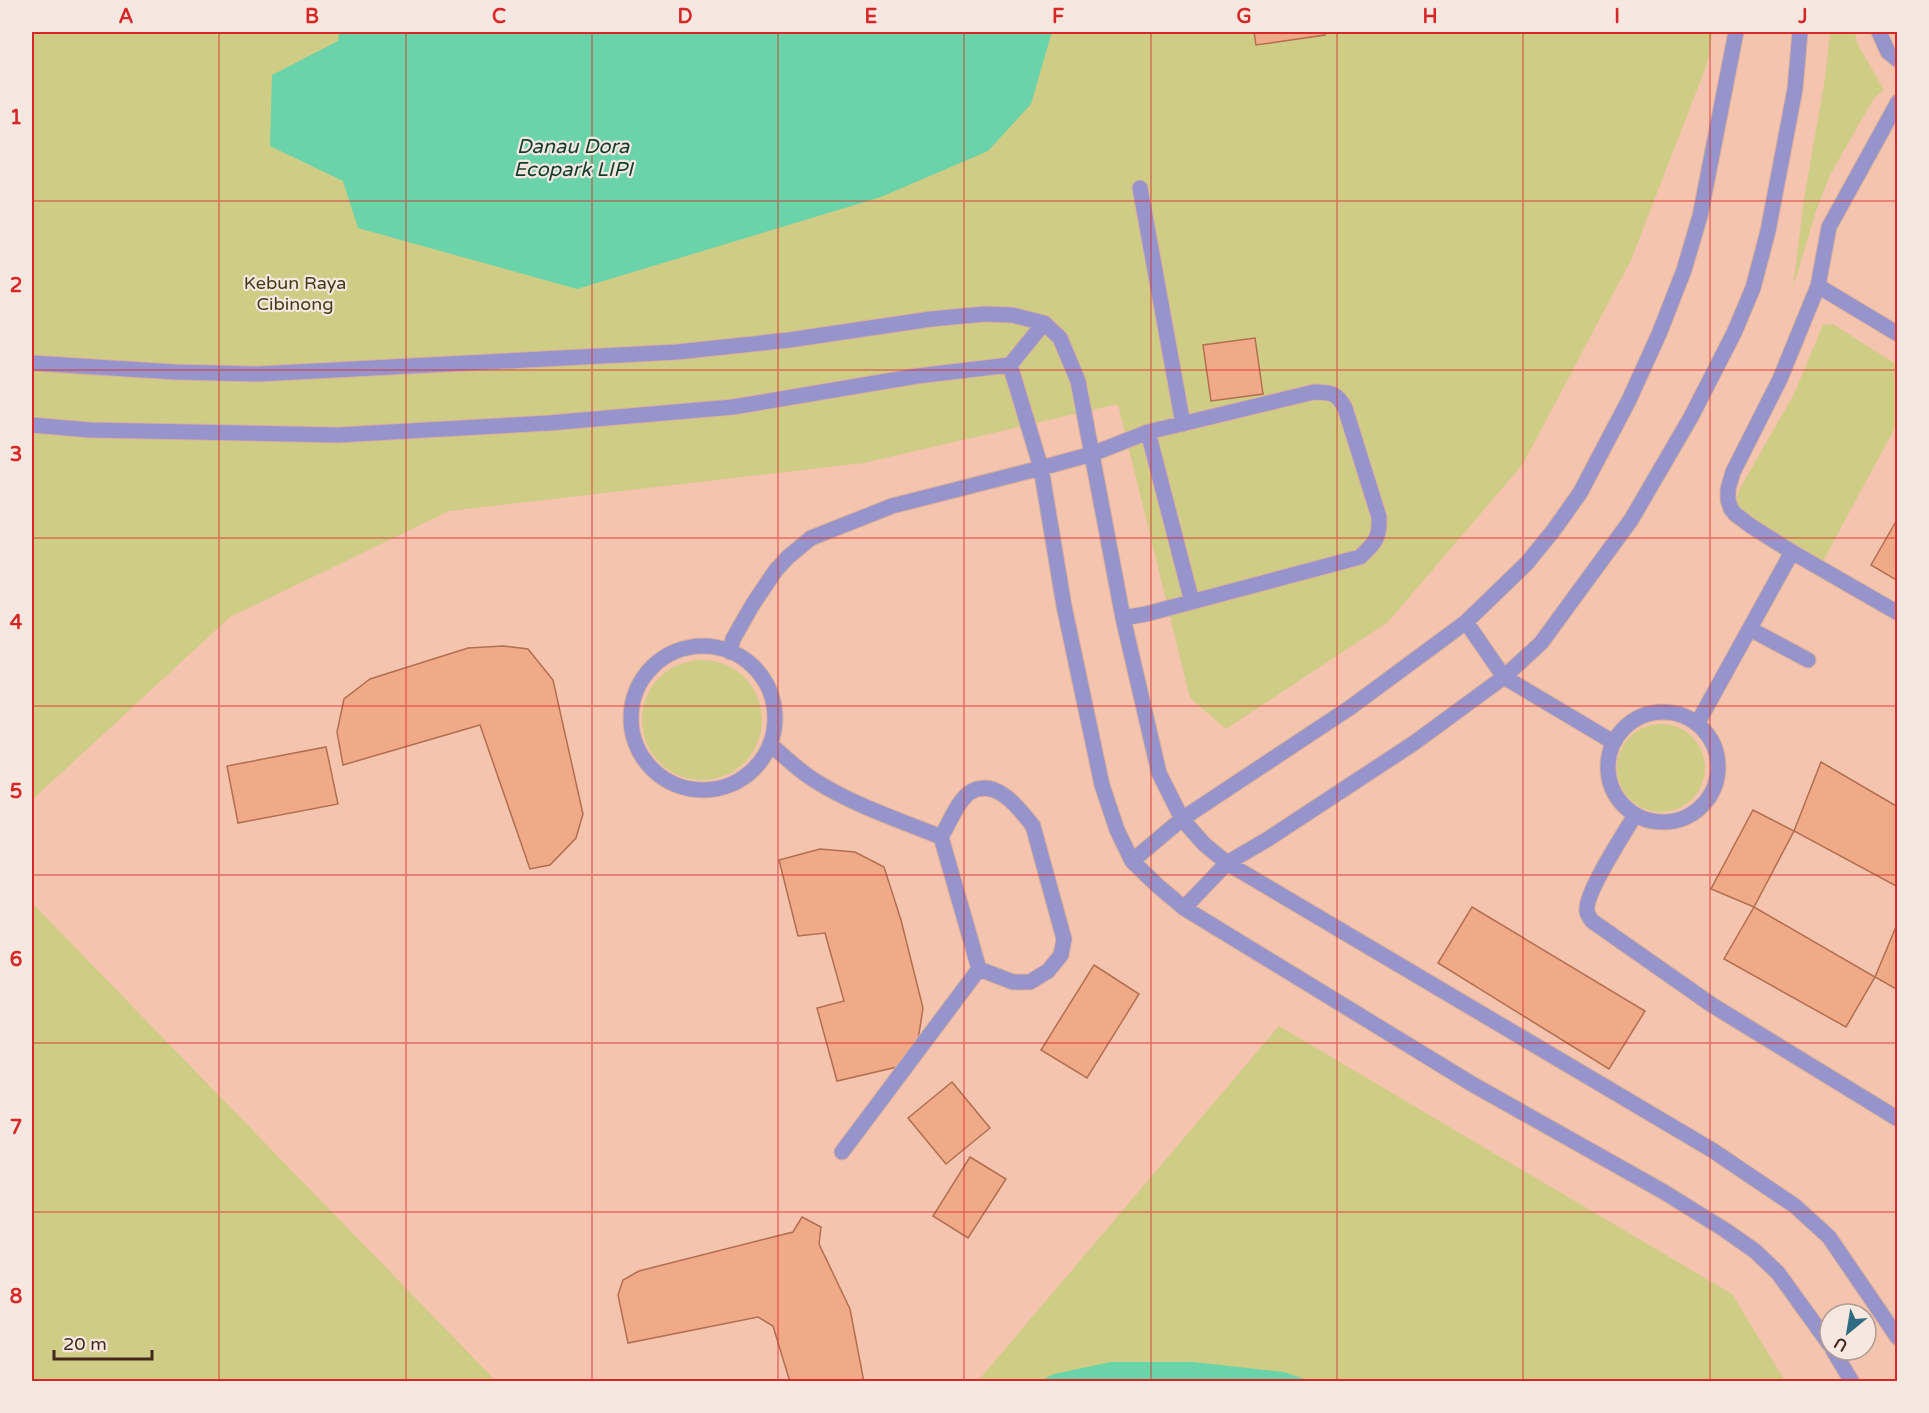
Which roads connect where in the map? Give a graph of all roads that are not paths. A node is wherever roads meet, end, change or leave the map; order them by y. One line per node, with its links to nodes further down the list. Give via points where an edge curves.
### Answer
1 (1736, 32): 21 (lane, via 1700,216 1684,270 1629,400 1580,493 1553,531 1527,563)
2 (1800, 32): 25 (lane, via 1795,89 1768,231 1753,288 1734,333 1631,520 1541,643)
3 (1879, 32): 4 (lane, via 1888,52)
4 (1898, 60)
5 (1898, 102): 7 (lane, via 1829,227)
6 (1140, 188): 12 (lane)
7 (1818, 286): 9 (lane); 17 (lane, via 1728,489 1728,500 1736,514)
8 (1044, 323): 10 (lane, via 1012,315 985,314 677,352 258,374); 11 (lane); 15 (lane, via 1060,338 1078,381)
9 (1898, 334)
10 (32, 363)
11 (1010, 365): 13 (lane, via 917,376 733,407 537,424 338,435 90,430); 16 (lane)
12 (1183, 424): 14 (lane); 18 (lane, via 1314,392 1328,392 1340,398 1345,408 1379,517 1377,538 1360,557)
13 (32, 425)
14 (1148, 432): 15 (lane); 18 (lane)
15 (1092, 454): 16 (lane); 20 (lane)
16 (1041, 468): 23 (lane, via 892,506 811,538 776,570 733,639); 32 (lane, via 1064,606 1102,785)
17 (1792, 552): 19 (lane); 22 (lane)
18 (1192, 602): 20 (lane)
19 (1898, 613)
20 (1123, 618): 30 (lane, via 1160,773)
21 (1466, 622): 25 (lane); 30 (lane, via 1351,707)
22 (1750, 629): 24 (lane); 26 (lane)
23 (730, 652): 28 (lane, via 753,667 769,690 775,717); 28 (lane, via 714,647 682,649 660,660 643,677 632,707 631,723 640,754 662,778 692,790 709,790 739,781 763,759)
24 (1808, 660)
25 (1504, 676): 27 (lane); 33 (lane, via 1414,743)
26 (1697, 724): 27 (lane, via 1680,715 1660,712 1641,716); 29 (lane, via 1716,751 1716,784 1709,798 1698,811 1683,819 1651,822)
27 (1613, 742): 29 (lane, via 1608,774 1613,791)
28 (771, 745): 31 (lane, via 795,767 825,786)
29 (1635, 815): 36 (lane, via 1592,890 1586,906 1592,921 1712,1005)
30 (1182, 819): 32 (lane); 33 (lane)
31 (941, 837): 35 (lane); 35 (lane, via 968,794 981,788 993,788 1007,798 1033,826 1064,939 1061,955 1048,971 1030,982 1012,982)
32 (1132, 861): 34 (lane)
33 (1227, 863): 34 (lane); 39 (lane, via 1712,1150 1795,1206 1828,1237)
34 (1184, 908): 38 (lane, via 1472,1084 1664,1192 1732,1235 1778,1273)
35 (979, 969): 37 (lane)
36 (1898, 1119)
37 (842, 1152)
38 (1818, 1328)
39 (1898, 1338)
40 (1840, 1362): 41 (lane)
41 (1852, 1382)

